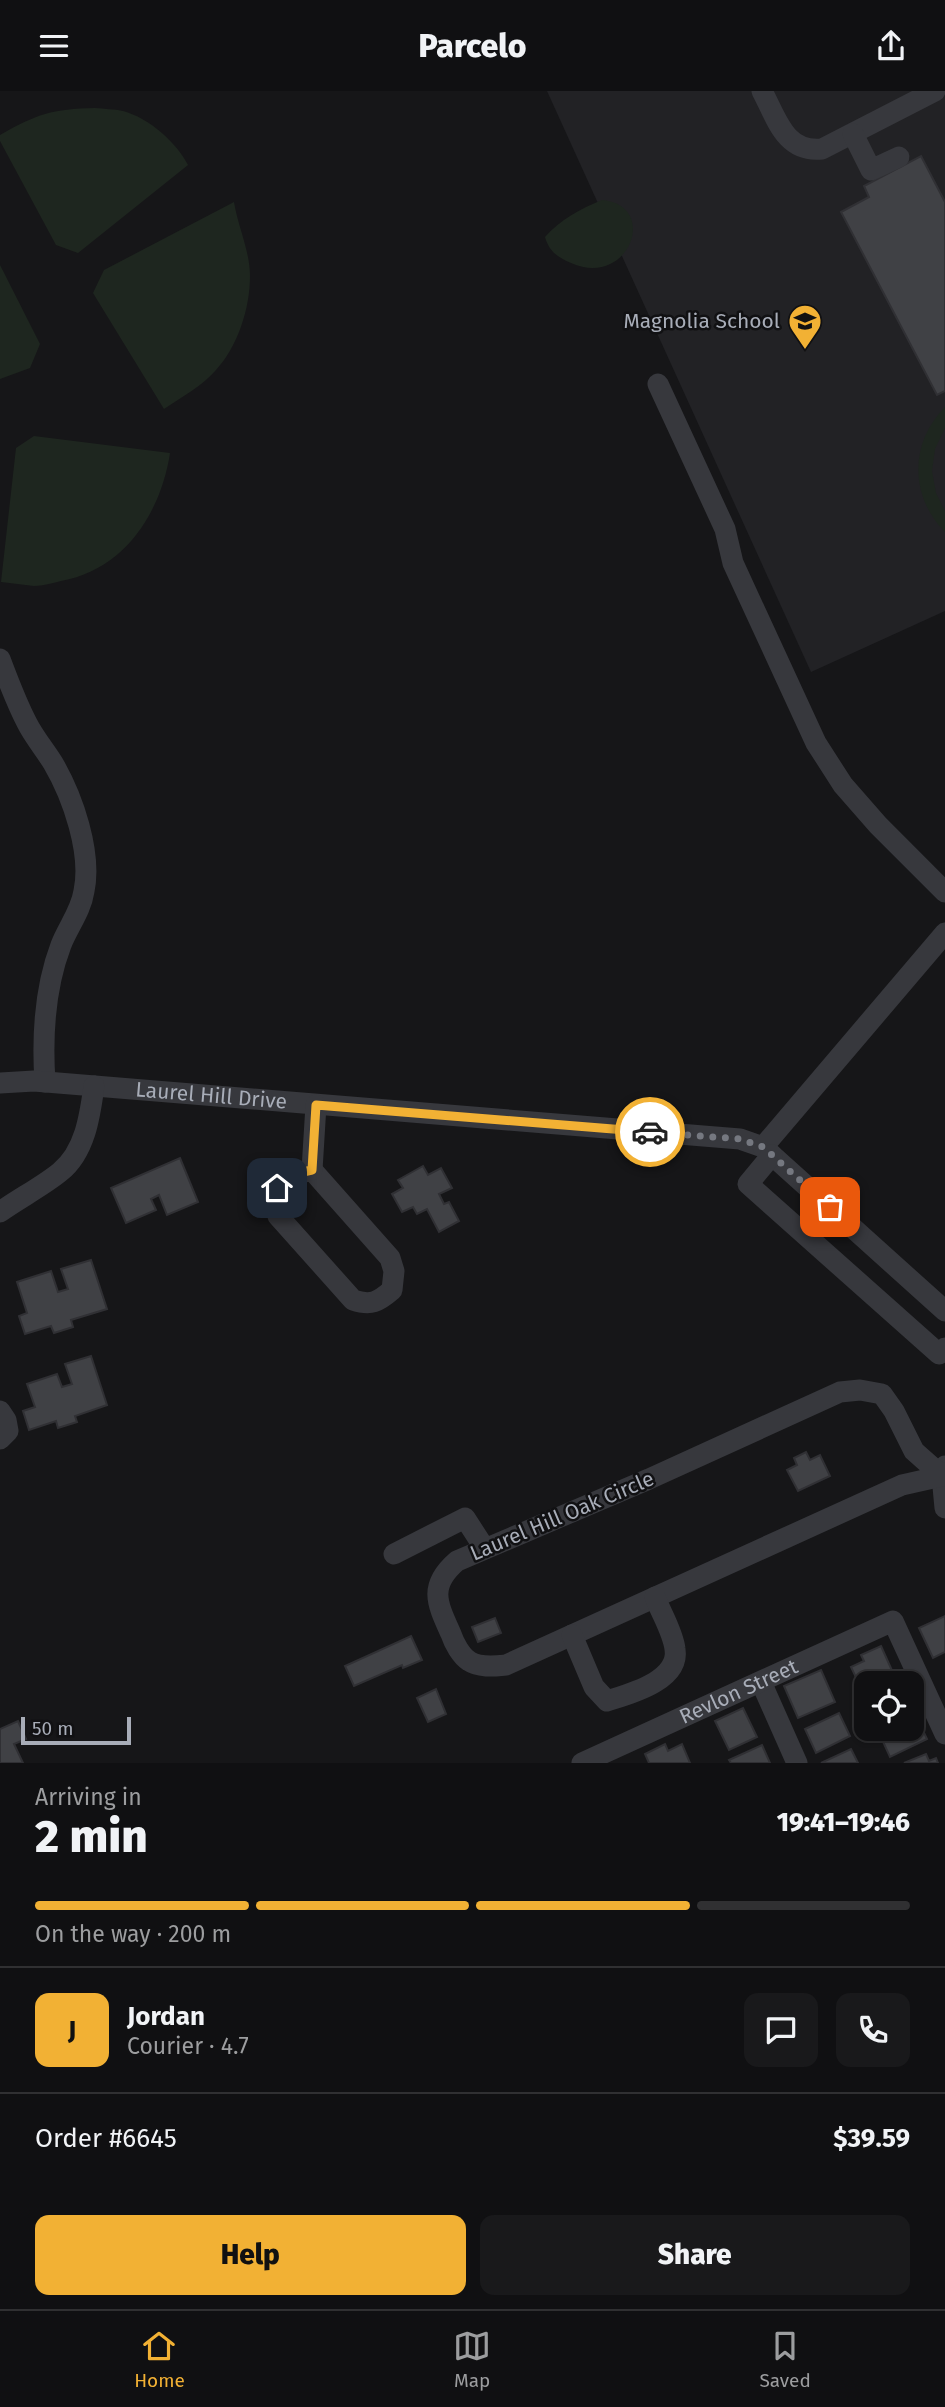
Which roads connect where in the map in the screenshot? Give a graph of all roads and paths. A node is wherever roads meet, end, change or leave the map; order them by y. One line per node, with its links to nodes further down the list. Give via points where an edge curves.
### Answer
1 (762, 91): 3 (street, via 790,141 800,148 822,149)
2 (935, 91): 3 (street)
3 (853, 134): 4 (street, via 871,170)
4 (899, 156)
5 (658, 384): 7 (street, via 816,743 869,815)
6 (0, 659): 9 (street, via 28,725 55,765 84,847 84,891 53,968 43,1051)
7 (945, 892)
8 (945, 933): 13 (street)
9 (45, 1082): 10 (street, Laurel Hill Drive); 11 (street, Laurel Hill Drive)
10 (0, 1083)
11 (94, 1086): 12 (street, Laurel Hill Drive); 15 (street, via 89,1122 76,1153 61,1171)
12 (316, 1105): 13 (street, Laurel Hill Drive, via 740,1139); 14 (street)
13 (767, 1151): 16 (street, Laurel Hill Drive); 17 (street, via 748,1184 939,1354)
14 (312, 1170): 14 (street, via 290,1175 277,1188 278,1216 353,1300 368,1305 379,1301 392,1290 390,1258)
15 (0, 1212)
16 (945, 1311)
17 (945, 1348)
18 (0, 1411): 19 (street, via 8,1431)
19 (0, 1439)
20 (944, 1472): 21 (street); 22 (street, Laurel Hill Oak Circle, via 915,1451 882,1394 839,1392); 24 (street, Laurel Hill Oak Circle, via 902,1485)
21 (945, 1508)
22 (485, 1549): 23 (street, via 465,1518); 25 (street, Laurel Hill Oak Circle, via 444,1572 437,1591 455,1644 469,1661 485,1667 506,1665)
23 (394, 1554)
24 (655, 1597): 25 (street, Laurel Hill Oak Circle); 25 (street, via 676,1651 670,1670 648,1687 607,1701 594,1687)
25 (572, 1636)
26 (761, 1682): 27 (street, Revlon Street, via 893,1621); 28 (street, Revlon Street); 30 (street)
27 (945, 1734)
28 (622, 1755): 29 (street, Revlon Street)
29 (582, 1763)
30 (797, 1763)

